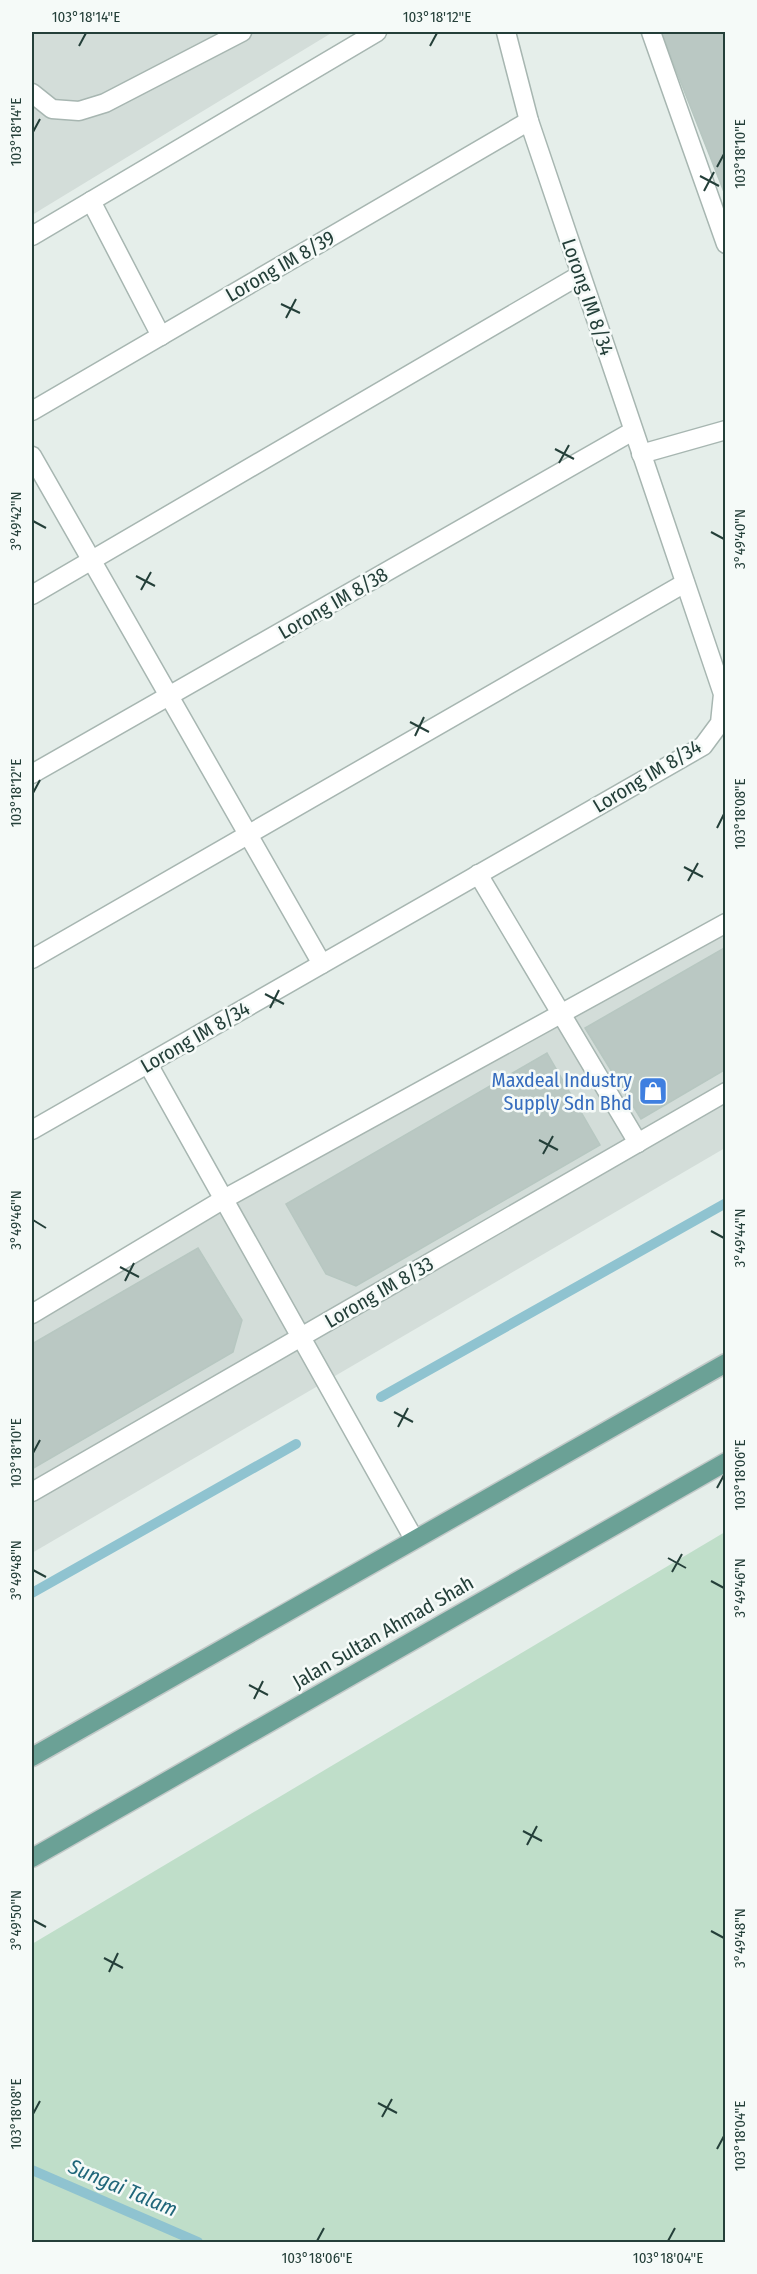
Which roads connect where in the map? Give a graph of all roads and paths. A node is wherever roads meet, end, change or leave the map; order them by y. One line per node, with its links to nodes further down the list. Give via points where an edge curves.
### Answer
1 (242, 32): 5 (street, via 105,103 79,111 52,109)
2 (377, 32): 7 (street)
3 (506, 32): 6 (street, Lorong IM 8/34)
4 (651, 32): 9 (street)
5 (32, 93)
6 (529, 122): 10 (street, Lorong IM 8/34); 11 (street, Lorong IM 8/39)
7 (91, 201): 8 (street); 11 (street)
8 (32, 236)
9 (726, 244)
10 (580, 275): 14 (street, Lorong IM 8/34); 17 (street)
11 (161, 336): 12 (street, Lorong IM 8/39)
12 (32, 411)
13 (726, 430): 15 (street)
14 (633, 431): 15 (street, Lorong IM 8/34); 20 (street, Lorong IM 8/38)
15 (641, 454): 18 (street, Lorong IM 8/34)
16 (32, 456): 17 (street)
17 (91, 560): 19 (street); 20 (street)
18 (686, 583): 22 (street); 23 (street, Lorong IM 8/34, via 723,694 720,723 703,746)
19 (32, 595)
20 (169, 696): 21 (street, Lorong IM 8/38); 22 (street)
21 (32, 774)
22 (248, 835): 25 (street); 26 (street)
23 (478, 874): 26 (street, Lorong IM 8/34); 27 (street)
24 (726, 923): 27 (street)
25 (32, 959)
26 (322, 964): 28 (street, Lorong IM 8/34)
27 (561, 1013): 31 (street); 32 (street)
28 (148, 1064): 30 (street, Lorong IM 8/34); 32 (street)
29 (726, 1092): 31 (street, Lorong IM 8/33)
30 (32, 1130)
31 (638, 1143): 34 (street, Lorong IM 8/33)
32 (224, 1199): 33 (street); 34 (street)
33 (32, 1314)
34 (301, 1337): 37 (street, Lorong IM 8/33); 38 (street)
35 (726, 1363): 38 (main road)
36 (726, 1462): 40 (main road, Jalan Sultan Ahmad Shah)
37 (32, 1492)
38 (414, 1539): 39 (main road)
39 (32, 1757)
40 (32, 1858)

